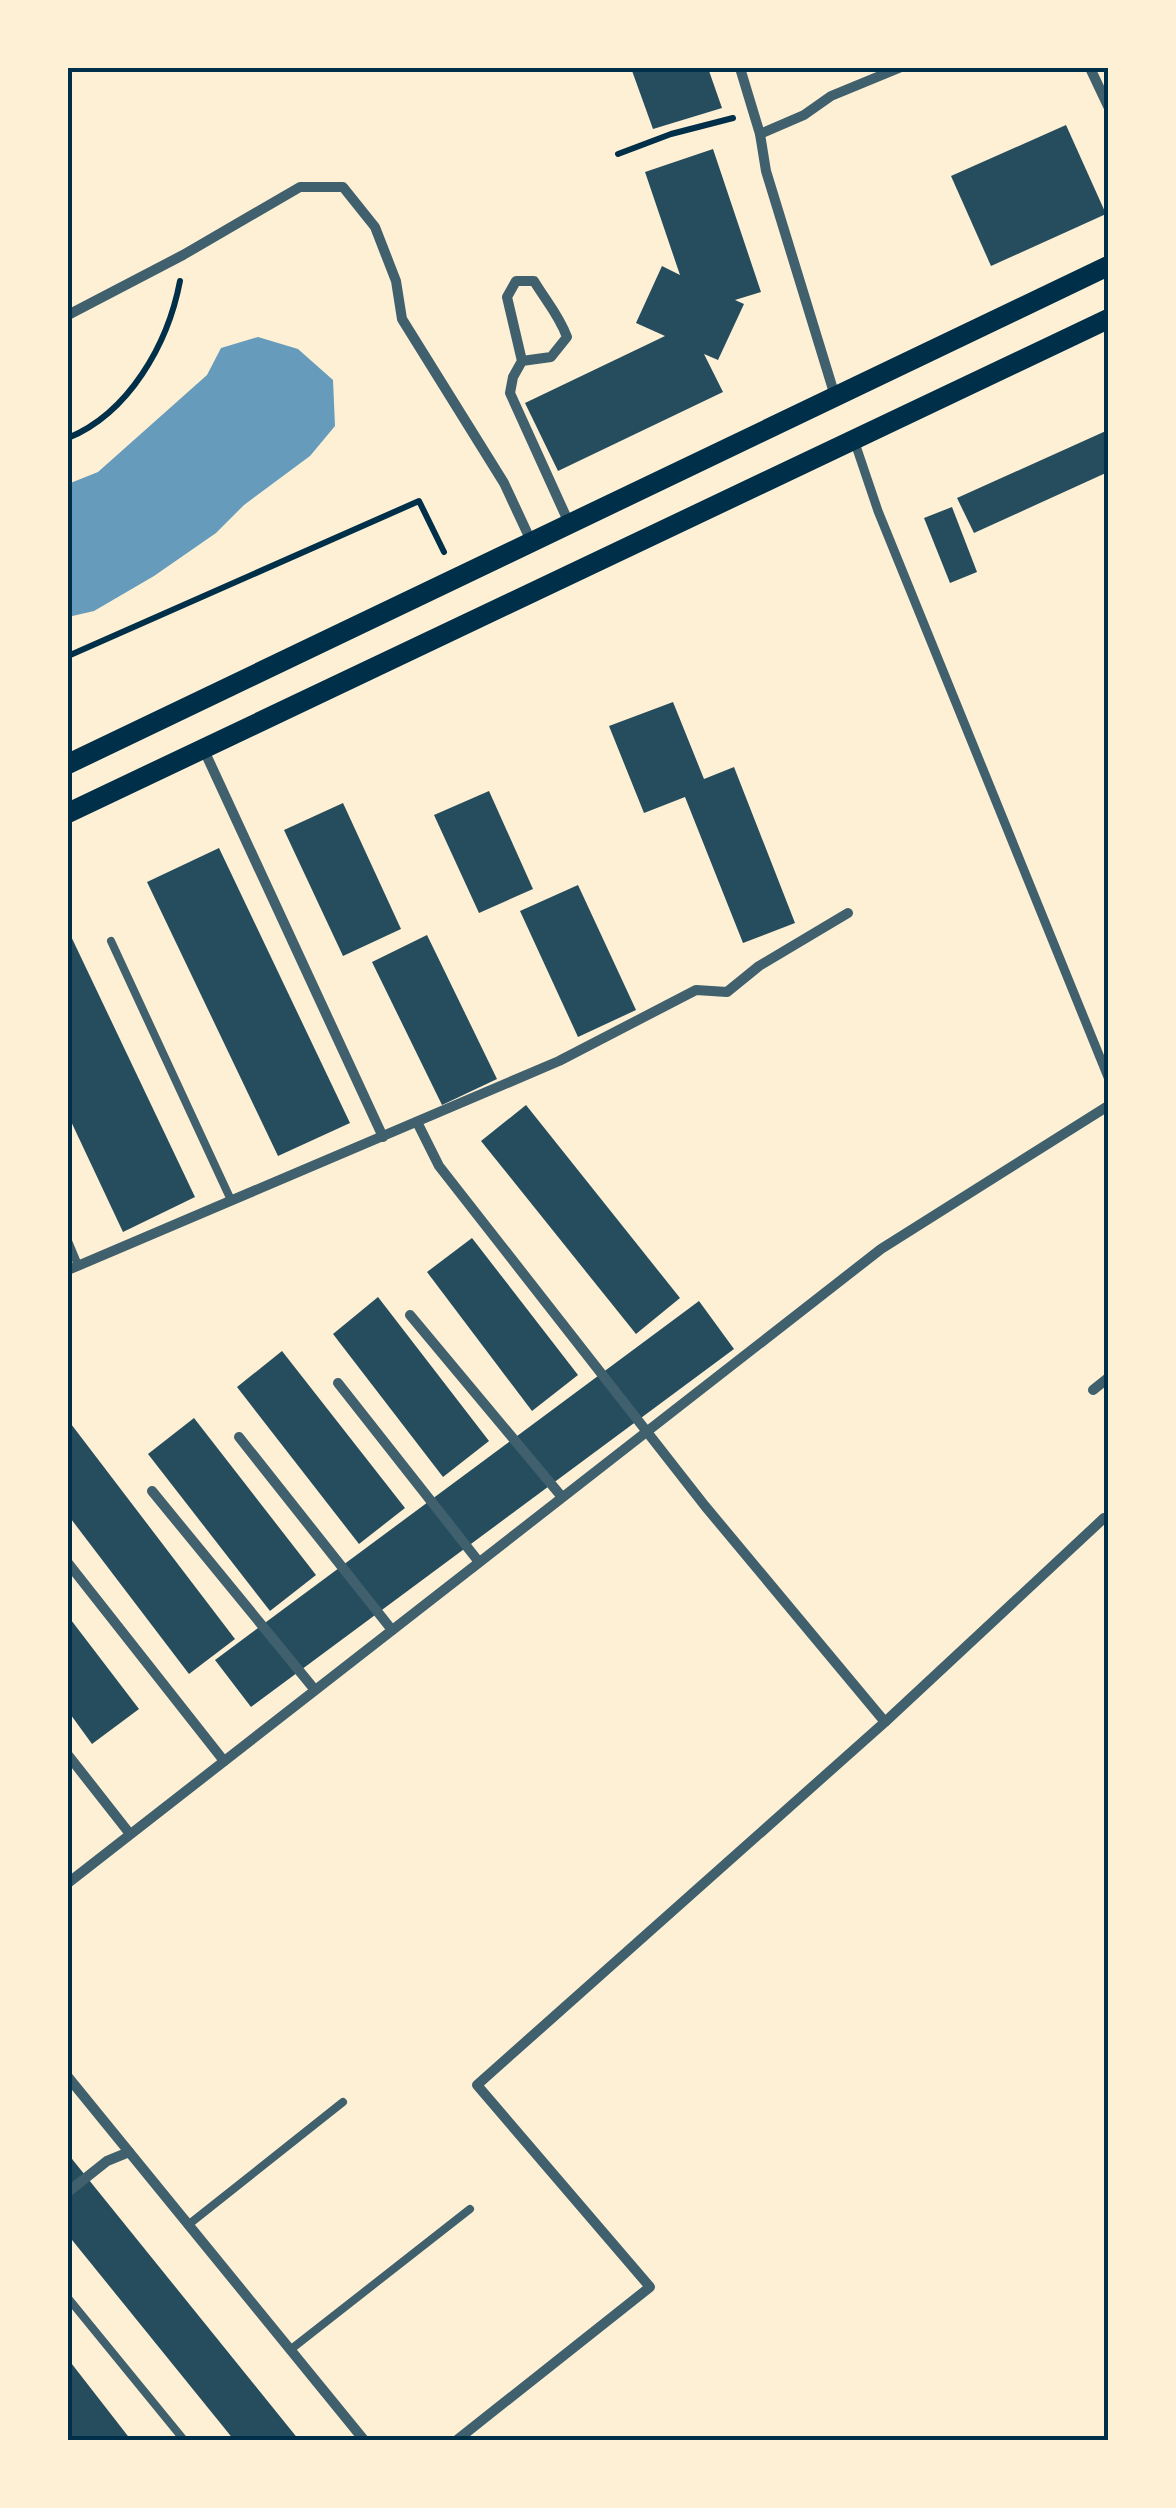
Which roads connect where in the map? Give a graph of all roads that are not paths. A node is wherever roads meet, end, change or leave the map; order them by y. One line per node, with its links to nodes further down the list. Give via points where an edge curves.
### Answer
1 (740, 68): 5 (street)
2 (899, 68): 5 (street)
3 (1090, 68): 4 (street)
4 (1108, 106)
5 (760, 134): 10 (street)
6 (1108, 266): 10 (main road)
7 (68, 315): 13 (street, via 300,187 343,187 374,227 396,281 402,319 504,483)
8 (1108, 319): 11 (main road)
9 (522, 362): 9 (street, via 507,297 516,281 534,281 567,336 551,357); 12 (street, via 510,393)
10 (835, 397): 12 (main road)
11 (854, 440): 14 (main road); 19 (street)
12 (569, 523): 13 (main road)
13 (531, 541): 15 (main road)
14 (203, 748): 16 (main road); 22 (street)
15 (68, 764)
16 (68, 814)
17 (848, 914): 21 (street, via 727,992 696,990 559,1061)
18 (112, 941): 23 (lane)
19 (1108, 1078)
20 (1108, 1106): 30 (street, via 880,1249)
21 (417, 1122): 22 (street); 30 (street, via 439,1166)
22 (383, 1136): 23 (street)
23 (231, 1200): 25 (street)
24 (68, 1241): 25 (lane)
25 (73, 1268)
26 (410, 1316): 33 (street)
27 (1108, 1378): 29 (street)
28 (338, 1384): 35 (street)
29 (1093, 1390)
30 (646, 1432): 33 (street); 39 (street)
31 (239, 1437): 37 (street)
32 (152, 1490): 38 (street)
33 (562, 1498): 35 (street)
34 (1104, 1518): 39 (street)
35 (480, 1562): 37 (street)
36 (68, 1563): 41 (street)
37 (392, 1630): 38 (street)
38 (315, 1690): 41 (street)
39 (884, 1722): 54 (street, via 478,2086 650,2287)
40 (68, 1755): 42 (street)
41 (224, 1761): 42 (street)
42 (130, 1834): 43 (street)
43 (68, 1883)
44 (68, 2078): 46 (street)
45 (343, 2102): 49 (lane)
46 (128, 2152): 47 (street); 49 (street)
47 (68, 2192)
48 (470, 2209): 51 (lane)
49 (188, 2225): 51 (street)
50 (68, 2298): 52 (lane)
51 (290, 2350): 53 (street)
52 (184, 2440)
53 (364, 2440)
54 (457, 2440)

